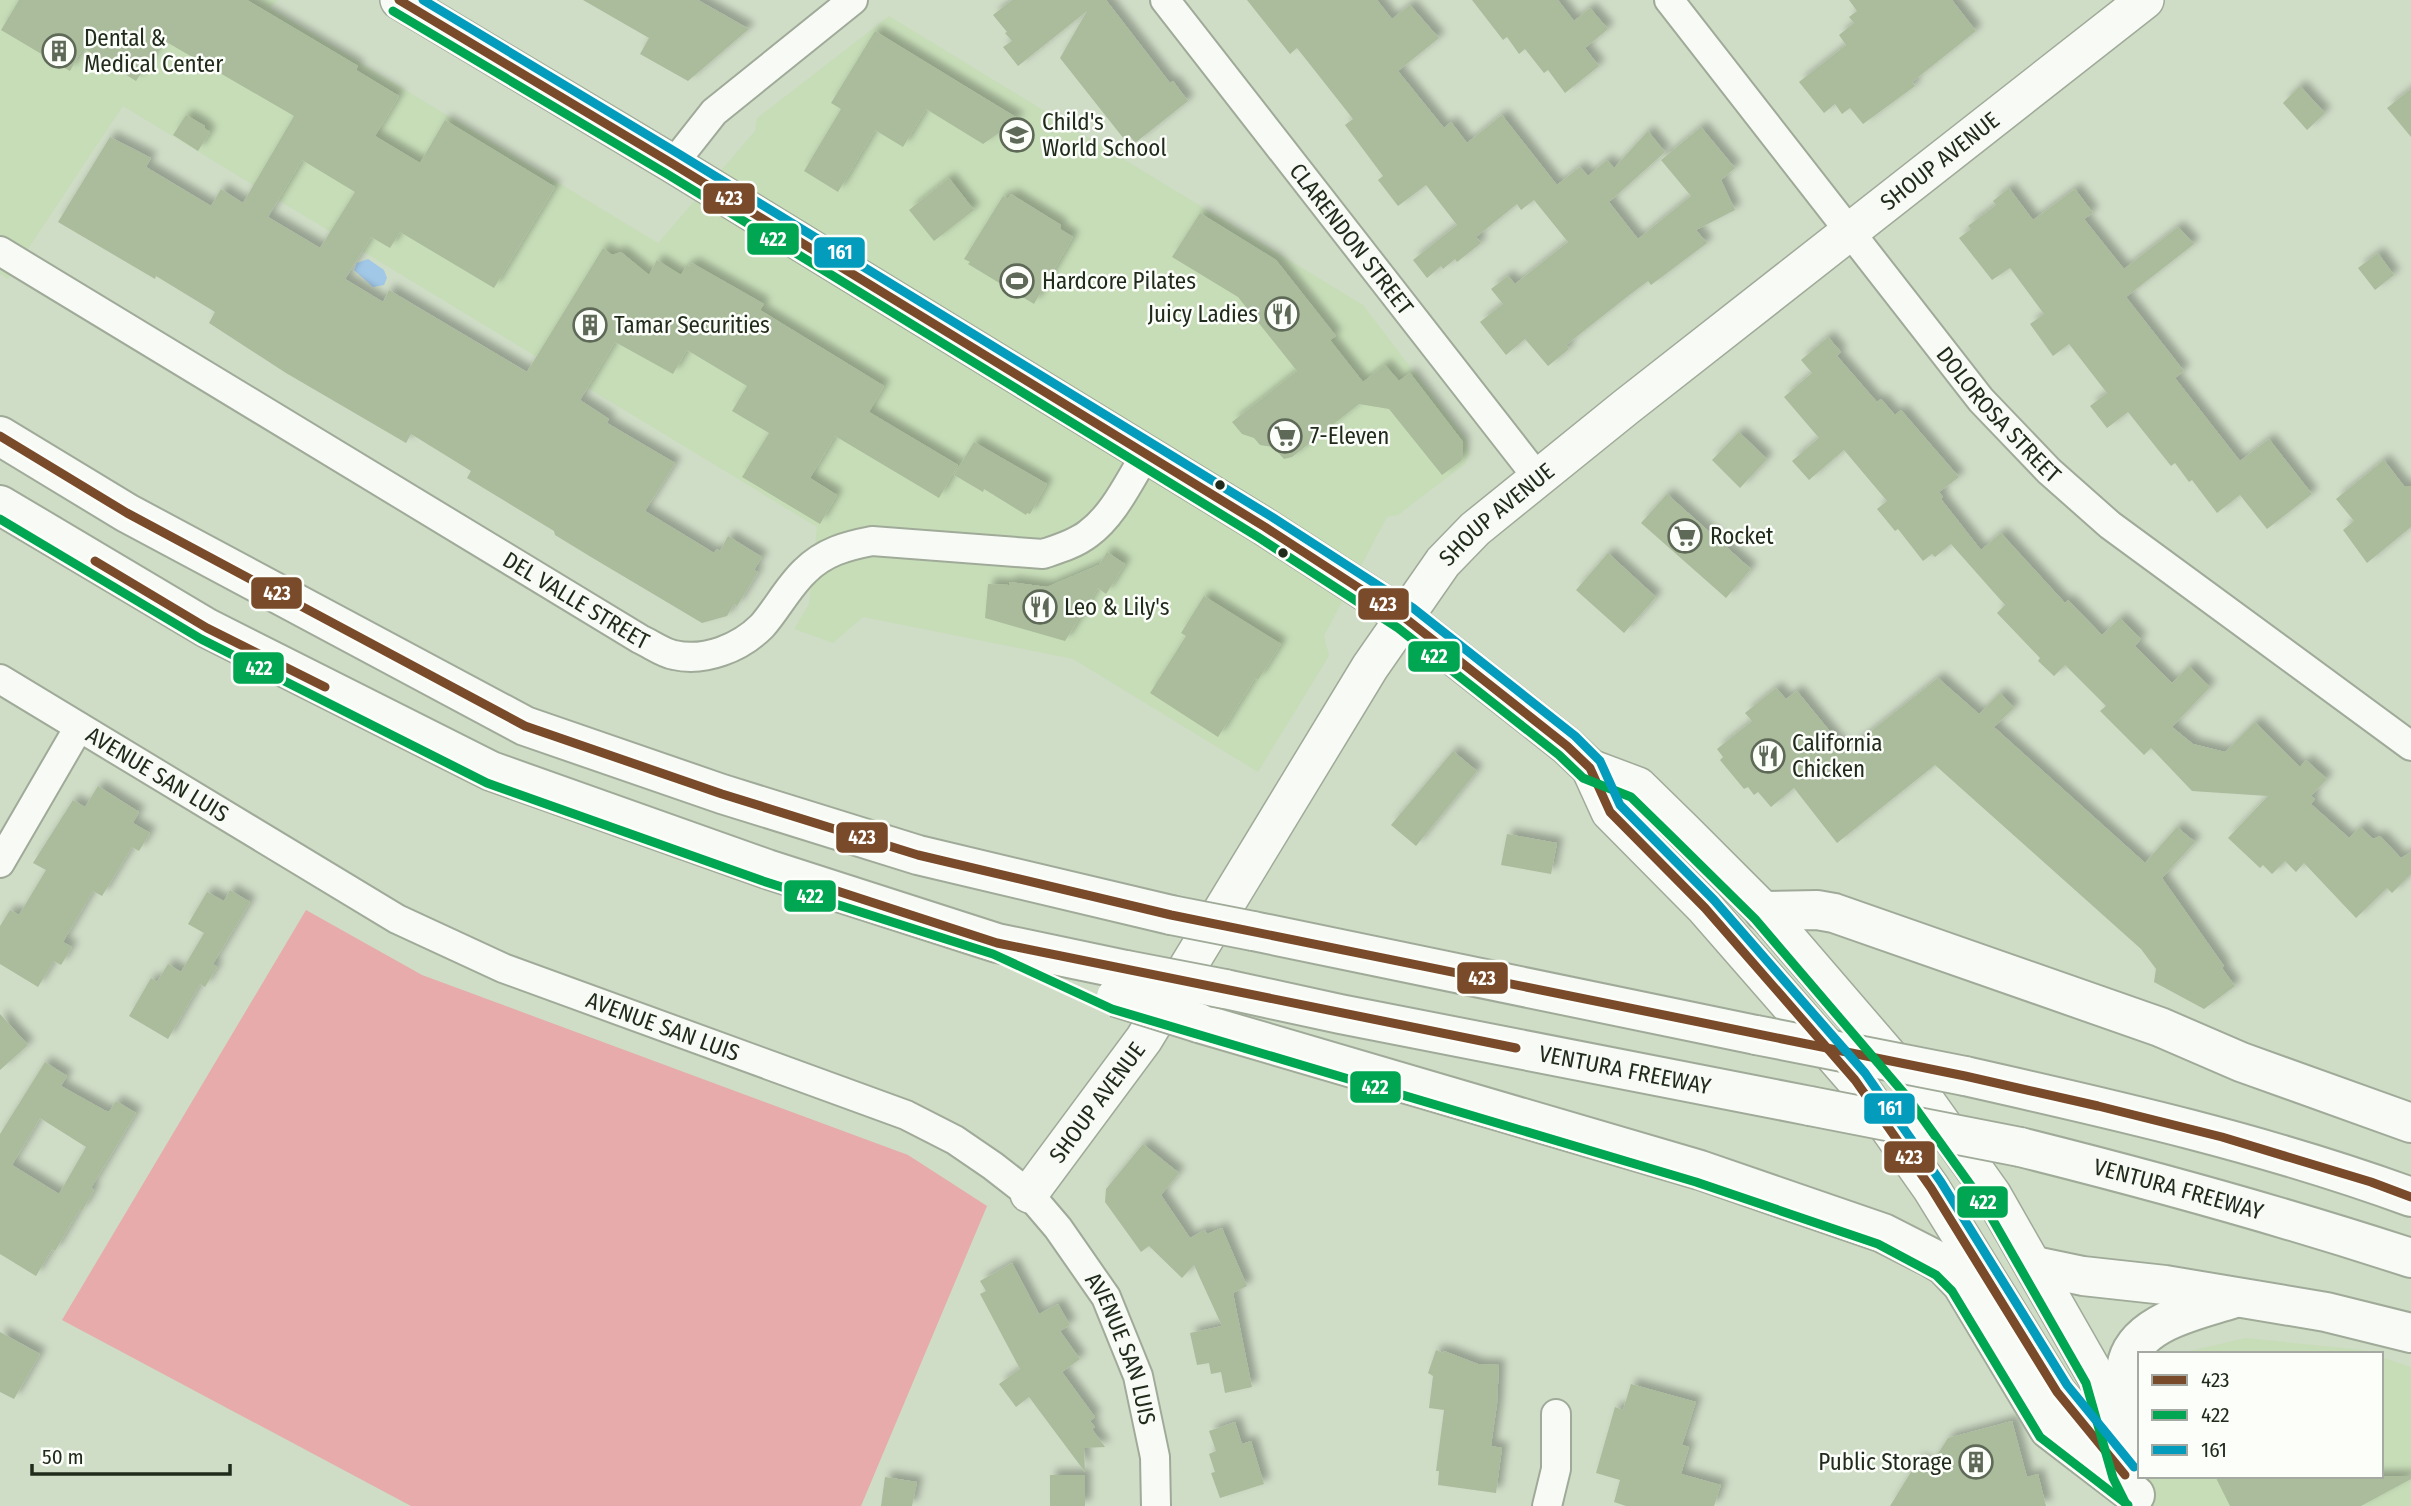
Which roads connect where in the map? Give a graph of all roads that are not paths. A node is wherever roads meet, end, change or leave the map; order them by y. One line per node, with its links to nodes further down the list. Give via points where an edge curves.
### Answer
1 (399, 0): 6 (main road)
2 (853, 0): 6 (street, via 713,112)
3 (1165, 0): 11 (street, CLARENDON STREET)
4 (1669, 0): 7 (street, DOLOROSA STREET)
5 (2145, 0): 7 (main road, SHOUP AVENUE)
6 (673, 164): 10 (main road)
7 (1849, 230): 11 (main road, SHOUP AVENUE); 16 (street, DOLOROSA STREET, via 1981,400 2049,471 2110,525)
8 (0, 250): 10 (street, DEL VALLE STREET, via 672,655 703,657 733,647 761,627 804,571 844,546 872,541 1043,554 1063,548 1088,535 1106,517)
9 (0, 436): 24 (highway, bridge, via 127,513 525,726 722,794 918,855 1171,915 1965,1076 2222,1137)
10 (1146, 454): 13 (main road)
11 (1538, 478): 13 (main road, SHOUP AVENUE, via 1475,529 1443,562)
12 (0, 505): 20 (highway, VENTURA FREEWAY, via 207,628 491,771 767,869)
13 (1405, 618): 17 (main road); 23 (main road, SHOUP AVENUE, via 1370,667 1144,1040)
14 (0, 679): 15 (street, AVENUE SAN LUIS)
15 (79, 727): 18 (street); 23 (street, AVENUE SAN LUIS, via 397,919 503,968 906,1115 955,1140)
16 (2411, 746)
17 (1590, 768): 19 (main road, via 1638,786); 22 (main road, via 1611,812 1705,908 1838,1060)
18 (0, 863)
19 (1764, 911): 21 (highway, via 1834,913 2160,1027); 26 (main road, via 1918,1090 1992,1194)
20 (1121, 984): 25 (highway, VENTURA FREEWAY, bridge, via 1225,989 2020,1147 2280,1216); 30 (highway, bridge, via 1199,1023 1700,1170 1883,1233 1944,1265 1962,1284 2049,1429)
21 (2411, 1124)
22 (1931, 1188): 26 (main road, via 1990,1252); 30 (main road, via 2057,1392)
23 (1029, 1194): 31 (street, AVENUE SAN LUIS, via 1106,1297 1138,1376 1155,1457)
24 (2411, 1197)
25 (2411, 1258)
26 (2035, 1266): 27 (highway); 30 (main road, via 2097,1378)
27 (2238, 1297): 28 (highway); 30 (highway, via 2172,1319 2129,1352 2125,1372 2132,1402)
28 (2411, 1333)
29 (1556, 1414): 32 (street, via 1556,1469)
30 (2134, 1492)
31 (1157, 1506)
32 (1546, 1506)

